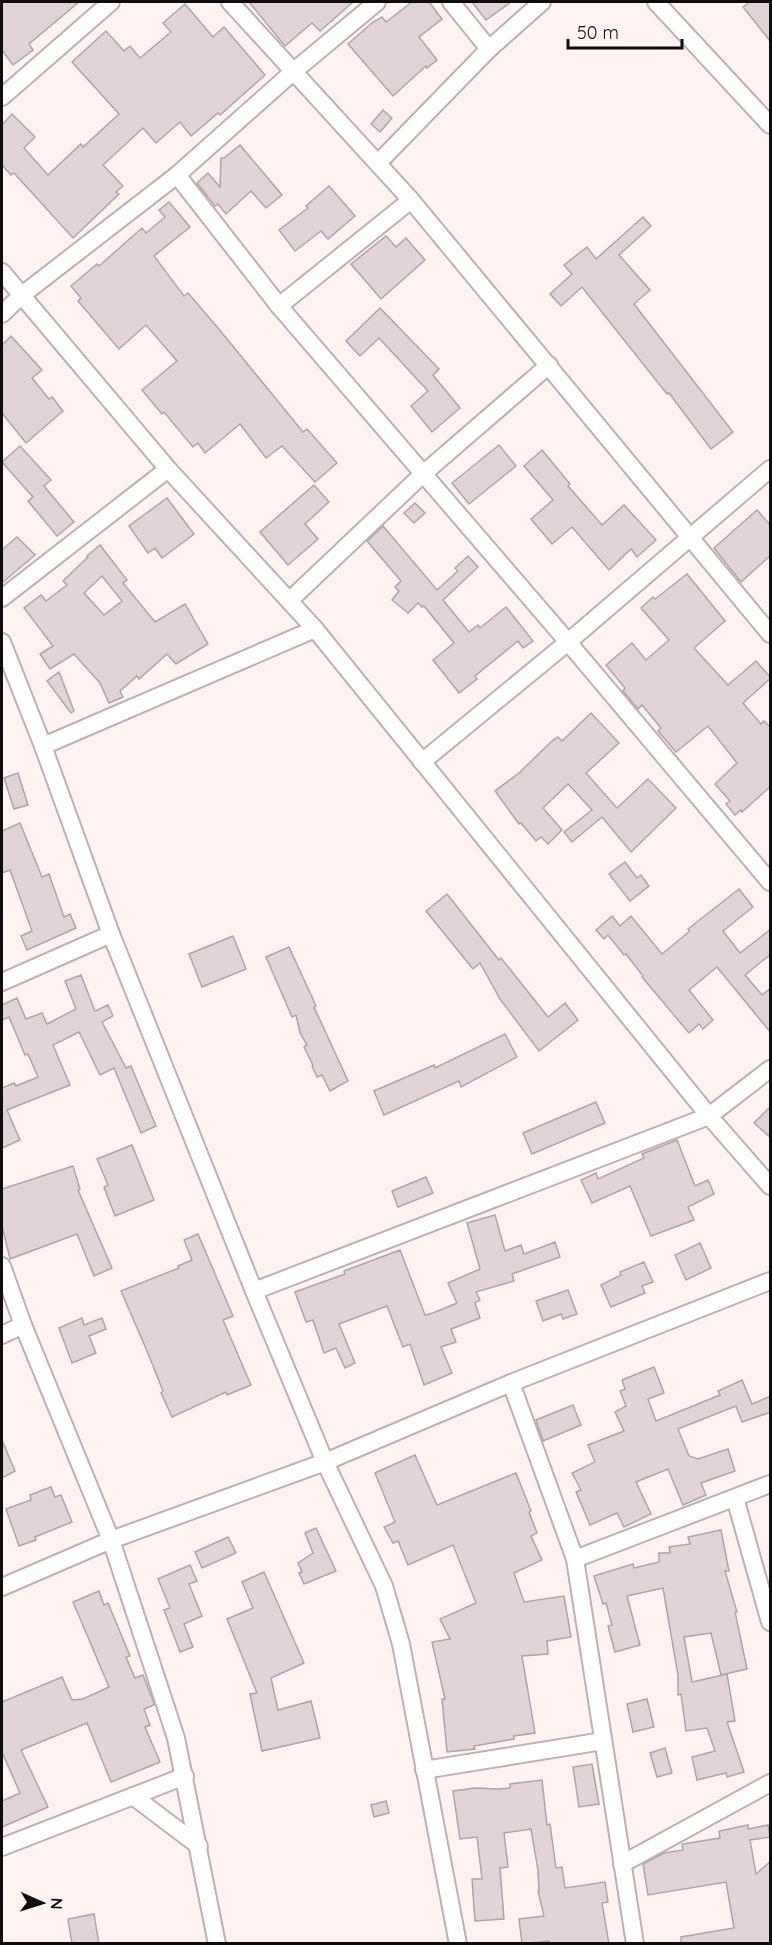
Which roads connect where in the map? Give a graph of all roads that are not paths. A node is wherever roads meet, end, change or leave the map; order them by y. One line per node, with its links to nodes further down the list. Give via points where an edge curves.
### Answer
1 (111, 2): 9 (street)
2 (230, 2): 8 (street)
3 (377, 2): 8 (street)
4 (451, 2): 7 (street)
5 (542, 2): 7 (street)
6 (656, 2): 10 (street)
7 (489, 49): 11 (street)
8 (294, 71): 11 (street); 12 (street)
9 (2, 97)
10 (771, 125)
11 (378, 163): 13 (street)
12 (177, 175): 15 (street); 16 (street)
13 (411, 200): 16 (street); 18 (street)
14 (2, 272): 15 (street)
15 (22, 295): 17 (street); 19 (street)
16 (279, 306): 21 (street)
17 (2, 314)
18 (549, 365): 21 (street); 22 (street)
19 (168, 469): 23 (street); 24 (street)
20 (771, 469): 22 (street)
21 (423, 474): 24 (street); 28 (street)
22 (691, 536): 26 (street); 28 (street)
23 (2, 598)
24 (290, 600): 25 (street)
25 (315, 629): 29 (street); 30 (street)
26 (771, 634)
27 (2, 642): 29 (street)
28 (568, 642): 30 (street); 31 (street)
29 (43, 746): 32 (street)
30 (422, 762): 35 (street)
31 (771, 882)
32 (111, 934): 33 (street); 39 (street)
33 (2, 982)
34 (771, 1068): 35 (street)
35 (709, 1116): 36 (street); 39 (street)
36 (771, 1186)
37 (2, 1266): 40 (street)
38 (771, 1281): 42 (street)
39 (254, 1291): 43 (street)
40 (23, 1325): 41 (street); 46 (street)
41 (2, 1335)
42 (511, 1383): 43 (street); 47 (street)
43 (325, 1462): 46 (street); 51 (street, via 384,1586 401,1644)
44 (771, 1484): 45 (street)
45 (735, 1498): 47 (street); 49 (street)
46 (111, 1540): 48 (street); 52 (street)
47 (575, 1559): 50 (street)
48 (2, 1587)
49 (771, 1622)
50 (603, 1741): 51 (street); 57 (street)
51 (424, 1770): 59 (street)
52 (185, 1776): 54 (street); 56 (street)
53 (771, 1783): 57 (street)
54 (133, 1796): 55 (street); 56 (street)
55 (2, 1846)
56 (199, 1846): 58 (street)
57 (622, 1864): 60 (street)
58 (217, 1944)
59 (458, 1944)
60 (635, 1944)

